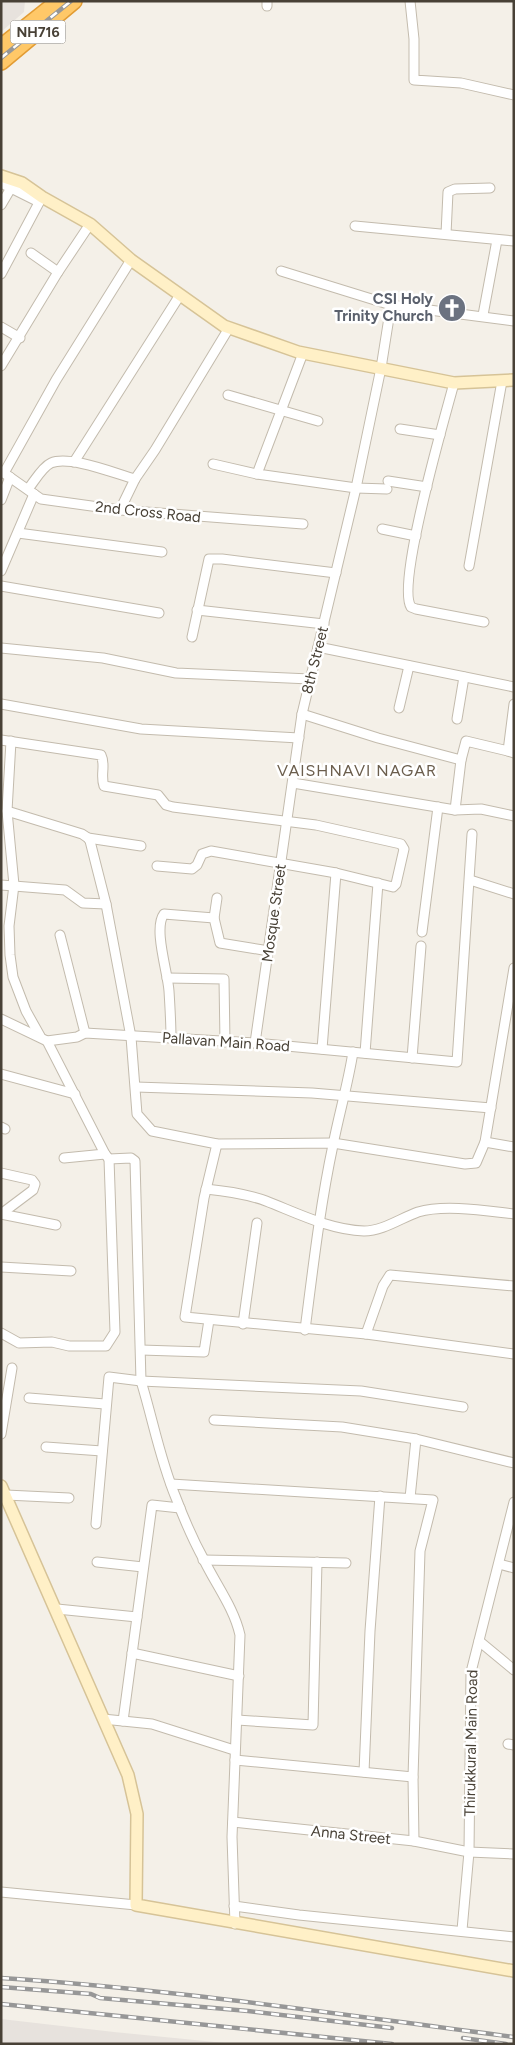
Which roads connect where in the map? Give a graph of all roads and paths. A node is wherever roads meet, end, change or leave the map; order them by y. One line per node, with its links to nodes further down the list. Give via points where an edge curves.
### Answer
1 (58, 1): 4 (highway, NH716)
2 (74, 1): 5 (highway, NH716)
3 (410, 1): 6 (street, via 414,80 461,83)
4 (1, 47)
5 (1, 62)
6 (514, 95)
7 (5, 183): 9 (street, via 22,183); 10 (street)
8 (490, 188): 13 (street, via 448,192)
9 (40, 200): 11 (street); 20 (street)
10 (1, 205)
11 (90, 224): 17 (street); 19 (street)
12 (354, 226): 13 (street)
13 (446, 234): 14 (street)
14 (497, 240): 15 (street); 23 (street)
15 (514, 241)
16 (31, 253): 19 (street)
17 (131, 260): 21 (street); 40 (street, via 56,380)
18 (281, 271): 22 (street)
19 (58, 272): 27 (street)
20 (1, 274)
21 (180, 295): 26 (street); 38 (street)
22 (390, 305): 23 (street); 30 (street, 8th Street)
23 (483, 315): 24 (street)
24 (514, 320)
25 (1, 327): 27 (street)
26 (229, 328): 28 (street); 42 (street, via 156,450)
27 (20, 338): 29 (street)
28 (303, 353): 30 (street); 34 (street)
29 (1, 366)
30 (381, 368): 32 (street); 44 (street, 8th Street)
31 (508, 380): 32 (street); 53 (street)
32 (454, 383): 37 (street)
33 (228, 395): 34 (street)
34 (281, 412): 35 (street); 41 (street)
35 (318, 421)
36 (400, 429): 37 (street)
37 (440, 435): 43 (street)
38 (74, 462): 42 (street); 45 (street, via 52,463)
39 (213, 464): 41 (street)
40 (5, 473): 45 (street, 2nd Cross Road); 46 (street)
41 (257, 474): 44 (street)
42 (135, 479): 47 (street)
43 (427, 487): 44 (street, via 388,485); 51 (street)
44 (356, 488): 55 (street, 8th Street)
45 (31, 492): 47 (street, 2nd Cross Road, via 41,499); 50 (street)
46 (1, 500)
47 (120, 510): 48 (street, 2nd Cross Road)
48 (304, 524)
49 (382, 529): 51 (street)
50 (18, 533): 52 (street); 54 (street)
51 (416, 536): 59 (street, via 408,599 412,607)
52 (162, 552)
53 (469, 566)
54 (1, 571)
55 (336, 573): 57 (street, via 213,558 208,563); 60 (street, 8th Street)
56 (1, 586): 58 (street)
57 (197, 610): 60 (street); 61 (street)
58 (159, 613)
59 (484, 622)
60 (324, 624): 62 (street, 8th Street)
61 (192, 637)
62 (318, 647): 64 (street); 66 (street, 8th Street)
63 (1, 648): 66 (street, via 103,658 176,674)
64 (409, 666): 65 (street); 70 (street)
65 (464, 677): 67 (street); 72 (street)
66 (310, 679): 71 (street, 8th Street)
67 (514, 687)
68 (1, 704): 73 (street, via 140,729)
69 (514, 704): 76 (street)
70 (399, 708)
71 (302, 714): 73 (street, 8th Street); 77 (street)
72 (457, 719)
73 (299, 738): 78 (street, 8th Street)
74 (1, 740): 75 (street)
75 (11, 741): 81 (street); 83 (street, via 101,755 104,786 158,795 173,808)
76 (511, 752): 77 (street, via 468,740)
77 (460, 760): 80 (street)
78 (293, 783): 79 (street); 83 (street, Mosque Street)
79 (438, 807): 80 (street); 98 (street)
80 (455, 810): 82 (street, via 481,809)
81 (6, 811): 85 (street); 93 (street)
82 (514, 816)
83 (288, 821): 87 (street, Mosque Street); 91 (street, via 401,844 404,849 396,884 390,887)
84 (472, 834): 90 (street)
85 (88, 838): 86 (street); 96 (street)
86 (140, 846)
87 (281, 864): 88 (street, via 211,851 202,854 192,869); 89 (street); 101 (street, Mosque Street)
88 (157, 866)
89 (336, 873): 91 (street); 111 (street)
90 (470, 880): 94 (street); 114 (street, Pallavan Main Road, via 457,1062)
91 (378, 882): 113 (street)
92 (1, 885): 93 (street)
93 (14, 886): 96 (street, via 65,890 83,903); 107 (street, via 9,926 13,977 26,1011)
94 (514, 894)
95 (217, 898): 97 (street)
96 (106, 904): 106 (street)
97 (214, 918): 101 (street, via 220,943); 103 (street, via 168,913 162,916)
98 (422, 932)
99 (60, 935): 105 (street)
100 (421, 946): 114 (street)
101 (269, 951): 110 (street, Mosque Street)
102 (514, 968): 119 (street)
103 (167, 978): 108 (street); 109 (street, via 224,979)
104 (1, 1019): 107 (street)
105 (85, 1033): 106 (street, Pallavan Main Road); 107 (street, Pallavan Main Road, via 77,1037)
106 (131, 1036): 108 (street, Pallavan Main Road); 116 (street)
107 (43, 1038): 117 (street)
108 (171, 1038): 109 (street, Pallavan Main Road)
109 (225, 1042): 110 (street, Pallavan Main Road)
110 (255, 1043): 111 (street, Pallavan Main Road)
111 (322, 1049): 112 (street, Pallavan Main Road)
112 (352, 1052): 113 (street, Pallavan Main Road); 118 (street)
113 (365, 1053): 114 (street, Pallavan Main Road)
114 (412, 1058)
115 (1, 1074): 117 (street)
116 (136, 1087): 118 (street); 122 (street, via 137,1114 152,1131)
117 (75, 1094): 124 (street)
118 (346, 1096): 119 (street); 121 (street)
119 (490, 1108): 120 (street)
120 (485, 1142): 121 (street, via 476,1163 465,1164); 123 (street)
121 (333, 1143): 122 (street); 130 (street)
122 (217, 1144): 127 (street)
123 (514, 1147)
124 (107, 1156): 125 (street); 139 (street, via 115,1332 112,1339 106,1346 69,1346 52,1342 19,1343); 141 (street, via 135,1161)
125 (64, 1158)
126 (1, 1173): 128 (street, via 32,1180 34,1184 33,1190)
127 (206, 1189): 130 (street, via 235,1192); 136 (street, via 185,1317)
128 (2, 1214): 132 (street)
129 (514, 1214): 130 (street, via 434,1210 365,1231)
130 (318, 1221): 138 (street)
131 (257, 1222): 137 (street)
132 (56, 1225)
133 (1, 1267): 134 (street)
134 (71, 1271)
135 (514, 1286): 140 (street, via 390,1275)
136 (209, 1320): 137 (street); 141 (street, via 204,1352)
137 (243, 1324): 138 (street)
138 (305, 1330): 140 (street)
139 (1, 1333)
140 (366, 1334): 142 (street)
141 (141, 1350): 144 (street)
142 (514, 1354)
143 (12, 1368): 149 (street)
144 (141, 1381): 146 (street, via 109,1377); 147 (street, via 361,1392); 154 (street)
145 (29, 1398): 146 (street)
146 (105, 1404): 152 (street)
147 (463, 1407)
148 (214, 1420): 150 (street, via 342,1427)
149 (1, 1434)
150 (416, 1439): 153 (street); 158 (street)
151 (46, 1447): 152 (street)
152 (102, 1451): 162 (street)
153 (514, 1463)
154 (171, 1484): 156 (street); 160 (street)
155 (4, 1490): 157 (street); 170 (street)
156 (380, 1496): 158 (street); 181 (street)
157 (69, 1498)
158 (410, 1498): 182 (street, via 433,1500 420,1551)
159 (514, 1502): 161 (street, Thirukkural Main Road)
160 (180, 1508): 163 (street); 168 (street, via 152,1505)
161 (512, 1512): 167 (street, Thirukkural Main Road)
162 (96, 1524)
163 (203, 1560): 165 (street); 175 (street, via 237,1619)
164 (97, 1562): 168 (street)
165 (317, 1562): 166 (street); 177 (street, via 313,1725)
166 (346, 1563)
167 (499, 1564): 169 (street); 172 (street, Thirukkural Main Road)
168 (142, 1566): 171 (street)
169 (514, 1568)
170 (57, 1609): 171 (street); 176 (street)
171 (137, 1617): 173 (street)
172 (479, 1641): 174 (street); 185 (street, Thirukkural Main Road, via 470,1672)
173 (132, 1653): 175 (street); 178 (street)
174 (514, 1670)
175 (239, 1676): 177 (street)
176 (103, 1719): 178 (street); 188 (street, via 128,1775 137,1814)
177 (237, 1720): 179 (street)
178 (124, 1721): 179 (street, via 152,1724)
179 (234, 1750): 180 (street)
180 (235, 1760): 181 (street); 183 (street)
181 (364, 1772): 182 (street)
182 (413, 1777): 184 (street)
183 (233, 1822): 184 (street, Anna Street); 189 (street)
184 (414, 1841): 185 (street, Anna Street)
185 (469, 1852): 186 (street, Anna Street); 191 (street, Thirukkural Main Road)
186 (514, 1854)
187 (1, 1892): 188 (street)
188 (136, 1905): 190 (street)
189 (234, 1906): 190 (street); 191 (street)
190 (235, 1924): 193 (street)
191 (462, 1930): 192 (street)
192 (514, 1936)
193 (514, 1971)

